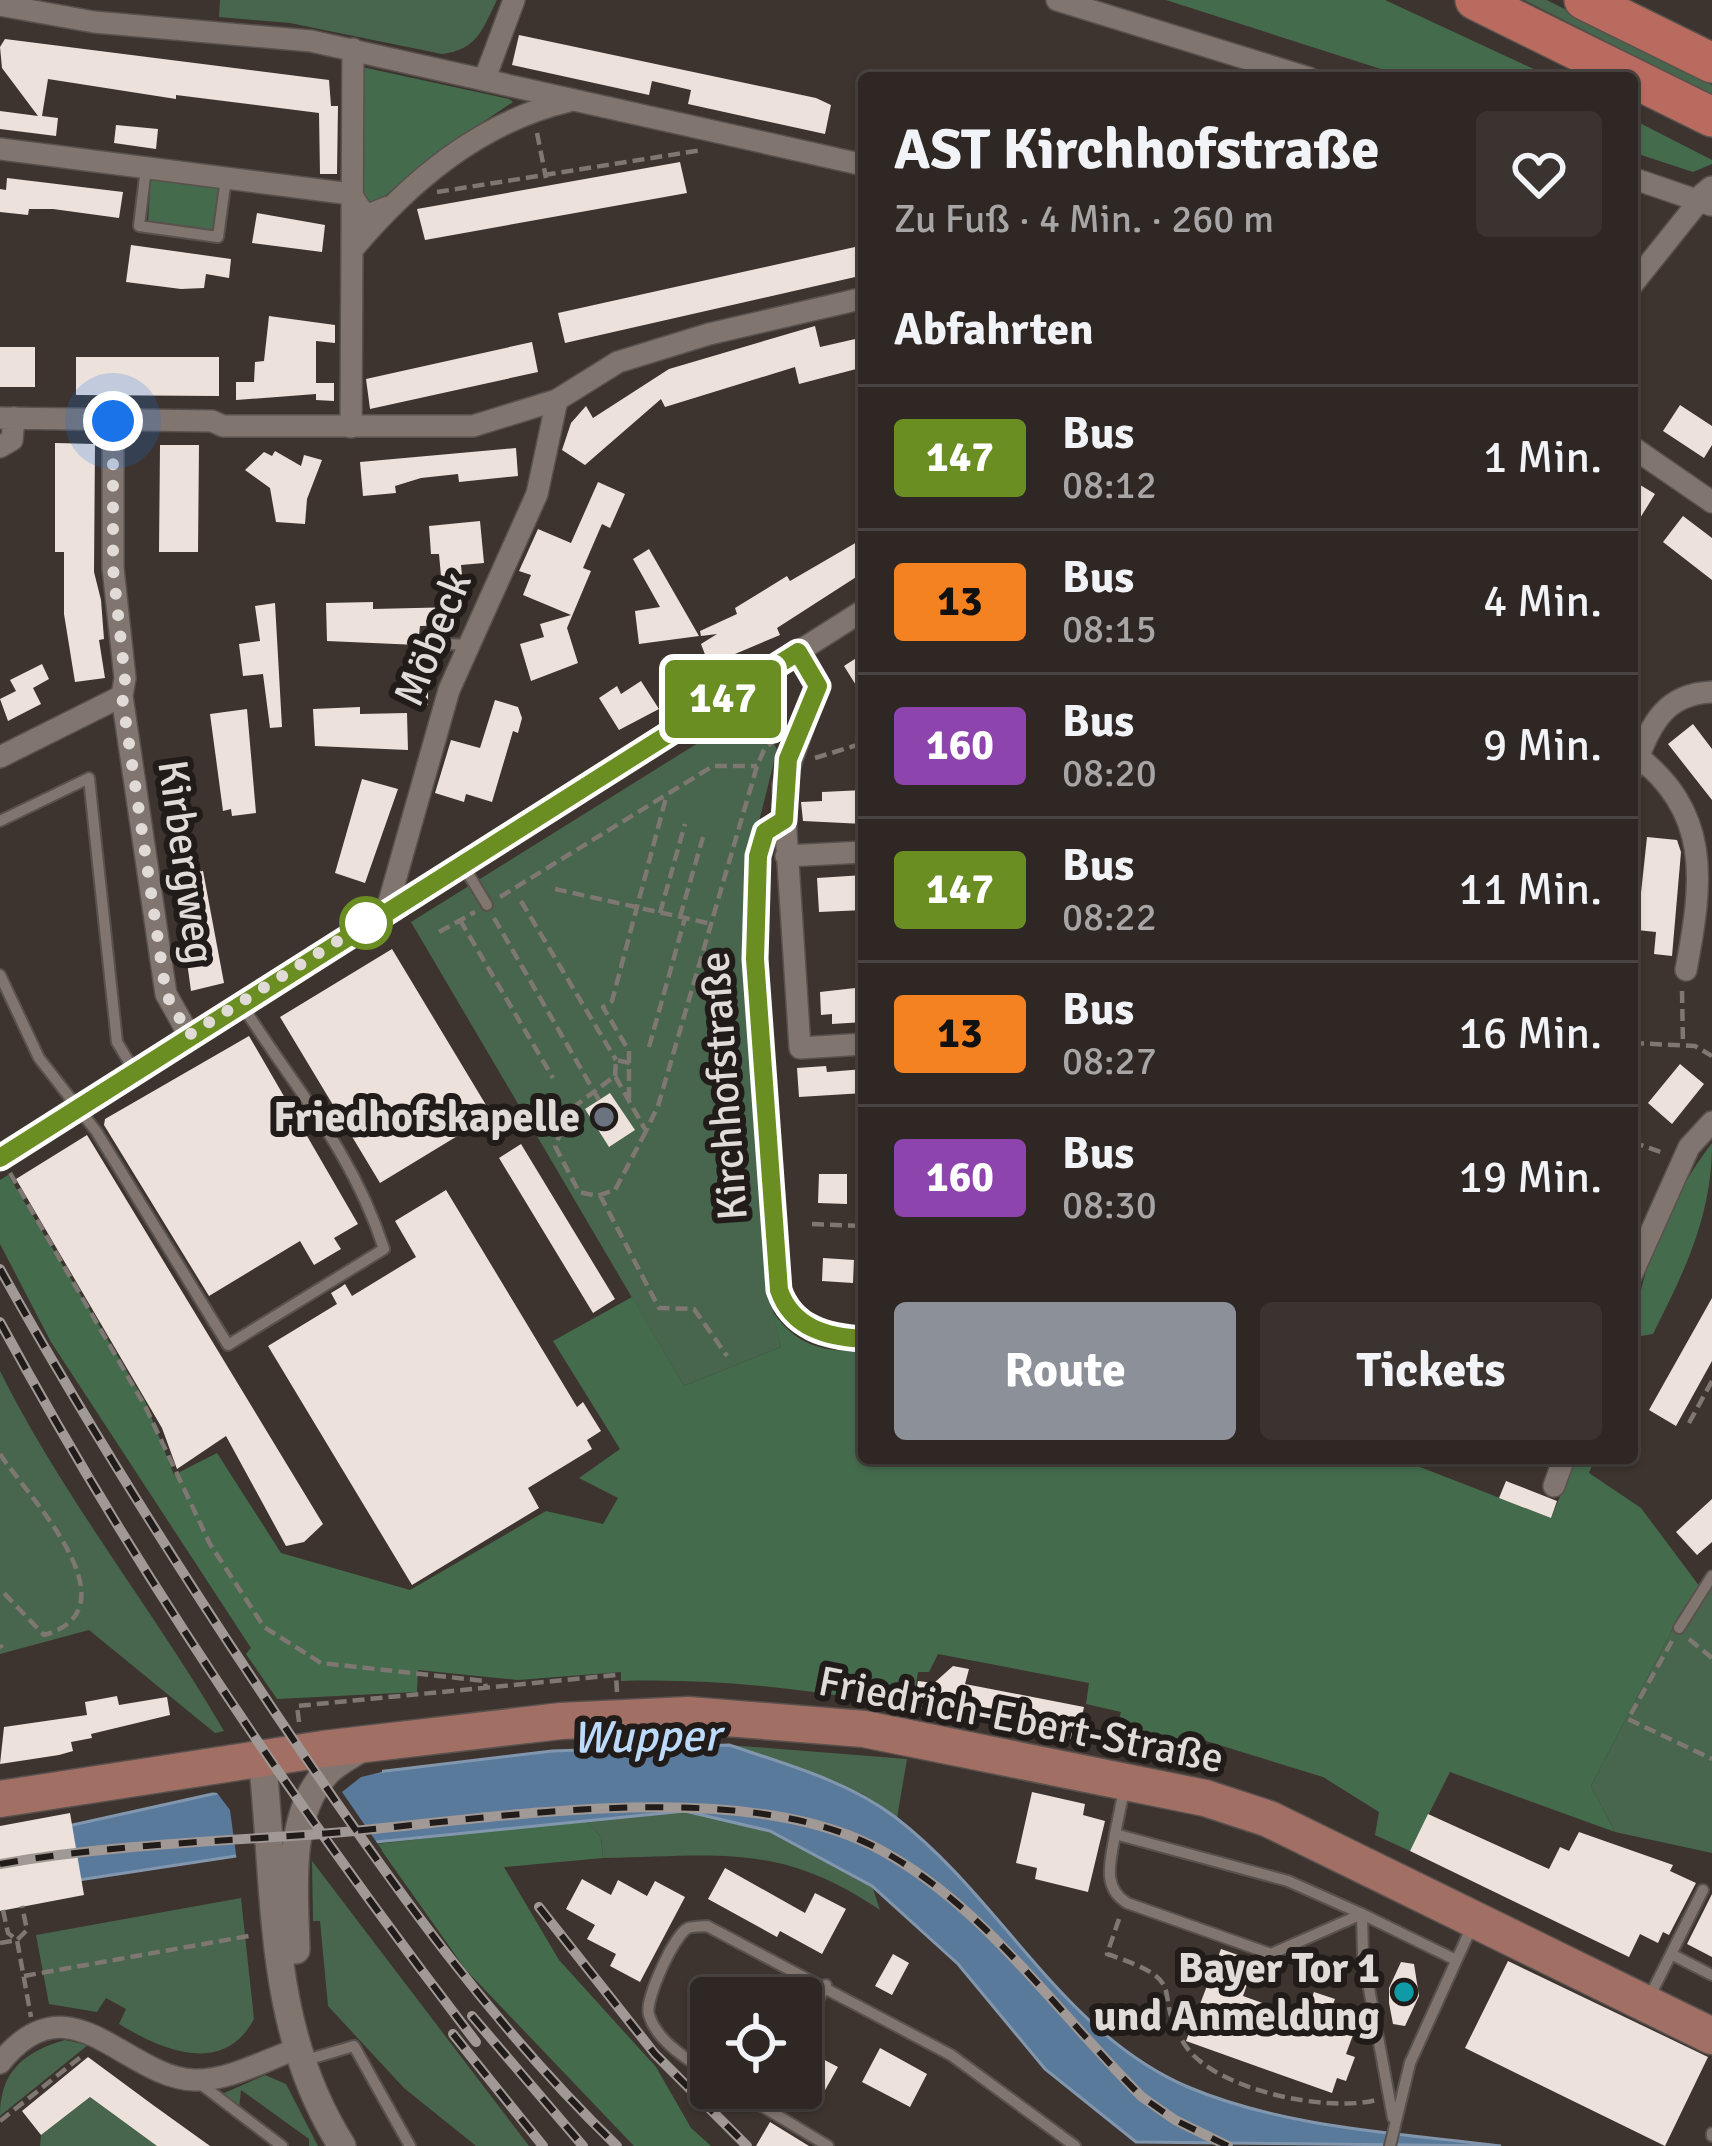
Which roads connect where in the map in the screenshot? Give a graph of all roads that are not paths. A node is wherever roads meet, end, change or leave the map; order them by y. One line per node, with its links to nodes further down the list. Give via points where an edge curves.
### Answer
1 (514, 0): 10 (street)
2 (1057, 0): 8 (street)
3 (1475, 0): 9 (highway)
4 (1583, 0): 7 (highway)
5 (0, 4): 6 (street)
6 (353, 49): 10 (street); 19 (street)
7 (1712, 63)
8 (1290, 72)
9 (1621, 72)
10 (485, 78): 12 (street)
11 (1638, 80): 13 (highway)
12 (576, 100): 15 (street); 21 (street, via 533,110 476,140)
13 (1712, 117)
14 (0, 149): 16 (street)
15 (858, 164)
16 (146, 168): 17 (street); 17 (lane, via 139,226 218,237)
17 (226, 178): 19 (street)
18 (1638, 180): 20 (street)
19 (351, 194): 21 (street, via 365,216); 22 (street)
20 (1708, 198): 23 (street)
21 (388, 207): 22 (street)
22 (352, 250): 28 (street)
23 (1638, 278)
24 (858, 299): 25 (street, via 618,362)
25 (557, 400): 28 (street, via 473,426); 34 (street, Möbeck, via 537,494)
26 (7, 418): 27 (street); 29 (street, via 12,440)
27 (113, 421): 28 (street); 37 (street, Kirbergweg)
28 (351, 427)
29 (0, 447)
30 (1638, 451): 31 (street)
31 (1712, 502)
32 (858, 614): 35 (street)
33 (427, 643): 34 (lane)
34 (469, 645): 47 (street, Möbeck)
35 (798, 652): 42 (street, Kirchhofstraße, via 818,686 786,766); 45 (street)
36 (1712, 692): 38 (street, via 1695,692 1659,714)
37 (122, 696): 39 (street); 51 (street, Kirbergweg, via 166,994)
38 (1638, 750)
39 (0, 758)
40 (1638, 762): 48 (street, via 1673,788 1696,830 1702,886)
41 (0, 820): 53 (lane, via 89,778 117,1042)
42 (784, 820): 44 (street); 59 (street, Kirchhofstraße, via 765,832 758,856 755,959 779,1290 804,1324)
43 (858, 852): 44 (street)
44 (786, 856): 52 (street, via 800,1048)
45 (461, 862): 46 (lane); 47 (street)
46 (487, 905)
47 (387, 910): 50 (street)
48 (1686, 970)
49 (0, 975): 54 (lane, via 39,1058)
50 (240, 1003): 51 (street); 54 (lane, via 365,1189 384,1249 228,1345)
51 (189, 1035): 53 (street)
52 (858, 1044)
53 (135, 1072): 54 (street)
54 (81, 1110): 57 (street)
55 (1712, 1122): 58 (street, via 1689,1147)
56 (0, 1129): 57 (street)
57 (5, 1154)
58 (1638, 1261)
59 (858, 1338)
60 (1562, 1464): 61 (street)
61 (1554, 1486)
62 (1712, 1576): 63 (lane)
63 (1679, 1628)
64 (366, 1745): 65 (main road, Friedrich-Ebert-Straße); 66 (main road, Friedrich-Ebert-Straße, via 618,1716 756,1716); 69 (street, via 326,1773 309,1799)
65 (263, 1768): 67 (main road, Friedrich-Ebert-Straße); 69 (street)
66 (1126, 1781): 68 (lane); 72 (main road, Friedrich-Ebert-Straße, via 1268,1819)
67 (0, 1798)
68 (1115, 1834): 71 (lane, via 1288,1881); 71 (lane, via 1109,1878 1116,1896 1271,1954)
69 (284, 1884): 82 (street); 82 (street, via 278,1931)
70 (1703, 1890): 73 (lane)
71 (1362, 1914): 74 (lane); 87 (lane)
72 (1476, 1917): 74 (lane); 80 (main road, Friedrich-Ebert-Straße)
73 (1671, 1954): 75 (lane); 80 (lane)
74 (1456, 1960): 87 (lane)
75 (1712, 1975)
76 (811, 1977): 83 (lane, via 724,1931 688,1928 652,1990 649,2017)
77 (822, 1983): 78 (lane)
78 (826, 1985): 79 (lane); 92 (lane, via 951,2056)
79 (822, 1993)
80 (1647, 2003): 81 (main road, Friedrich-Ebert-Straße)
81 (1712, 2036)
82 (296, 2056): 85 (street); 89 (street); 90 (lane, via 354,2046)
83 (690, 2061)
84 (0, 2063): 85 (street, via 34,2035 65,2028)
85 (195, 2080): 88 (lane)
86 (766, 2109): 91 (lane)
87 (1393, 2118): 93 (lane)
88 (282, 2146)
89 (342, 2146)
90 (410, 2146)
91 (828, 2146)
92 (1075, 2146)
93 (1390, 2146)

